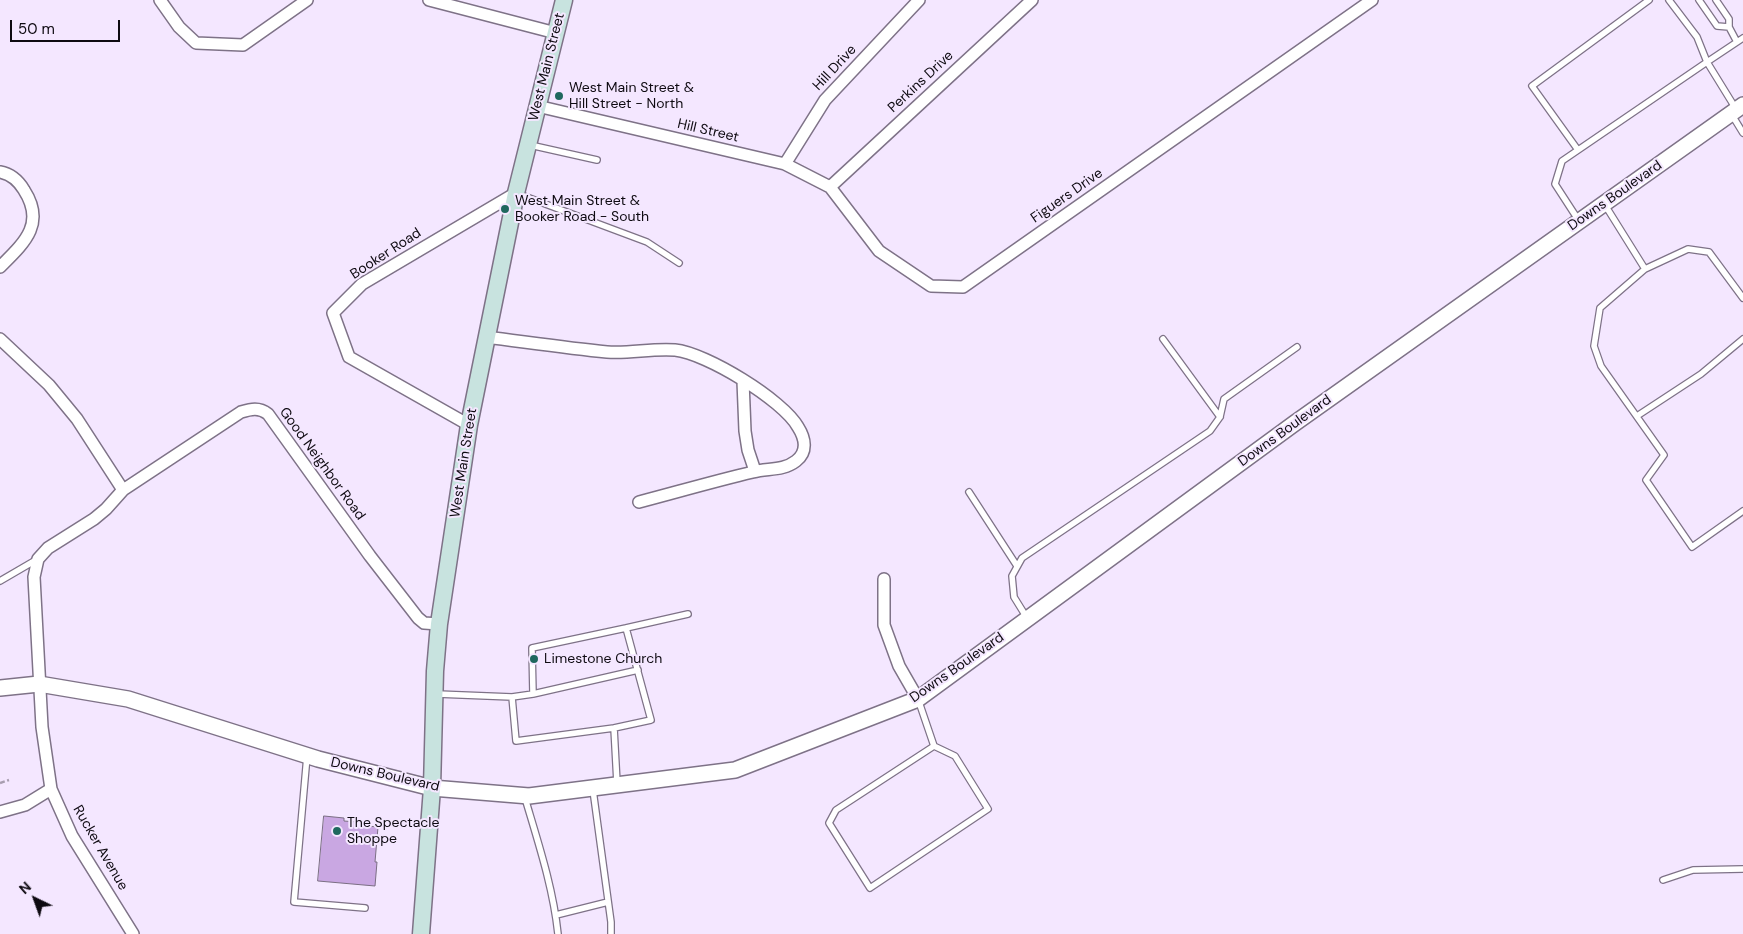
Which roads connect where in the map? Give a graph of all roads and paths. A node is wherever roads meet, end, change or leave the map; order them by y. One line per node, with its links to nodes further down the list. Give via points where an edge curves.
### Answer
1 (160, 0): 2 (street, via 196,43 244,45)
2 (307, 0)
3 (429, 0): 13 (street)
4 (564, 0): 13 (main road, West Main Street)
5 (919, 0): 23 (street, Hill Drive, via 825,100)
6 (1032, 0): 25 (street, Perkins Drive)
7 (1372, 0): 25 (street, Figuers Drive, via 963,287 931,286 879,252)
8 (1649, 0): 21 (lane, via 1532,86)
9 (1669, 0): 16 (lane, via 1697,37)
10 (1699, 0): 12 (lane, via 1717,26)
11 (1716, 0): 12 (lane, via 1729,19)
12 (1729, 28): 15 (lane)
13 (556, 33): 17 (main road, West Main Street)
14 (1743, 38): 15 (lane)
15 (1737, 42): 16 (lane)
16 (1707, 62): 18 (lane); 21 (lane)
17 (537, 106): 20 (main road, West Main Street); 23 (street, Hill Street)
18 (1737, 109): 19 (lane); 27 (street, Downs Boulevard)
19 (1743, 133)
20 (528, 145): 22 (lane); 26 (main road, West Main Street)
21 (1578, 150): 28 (lane, via 1562,161 1555,184)
22 (597, 160)
23 (785, 164): 25 (street, Figuers Drive)
24 (0, 172): 30 (street, via 8,174 23,188 34,212 34,220 26,238)
25 (830, 187)
26 (516, 193): 29 (lane, via 647,242); 33 (main road, West Main Street); 41 (street, Booker Road, via 362,284 332,313 349,357)
27 (1604, 203): 28 (street, Downs Boulevard); 31 (lane)
28 (1579, 221): 52 (street, Downs Boulevard)
29 (679, 263)
30 (0, 266)
31 (1645, 269): 32 (lane, via 1688,249 1709,252); 39 (lane, via 1600,308 1594,346 1600,366)
32 (1743, 298)
33 (486, 337): 38 (street, via 609,352 677,350 703,358); 41 (main road, West Main Street)
34 (0, 339): 43 (street, via 49,385 77,419)
35 (1163, 339): 40 (lane)
36 (1743, 339): 39 (lane, via 1701,374)
37 (1297, 347): 40 (lane, via 1224,400)
38 (743, 381): 42 (street, via 745,431); 42 (street, via 772,400 797,424 804,438 798,460 783,468)
39 (1637, 416): 46 (lane, via 1664,455 1646,480 1692,546)
40 (1220, 417): 48 (lane, via 1210,431 1022,558)
41 (469, 425): 53 (main road, West Main Street)
42 (755, 471): 45 (street)
43 (123, 490): 47 (street, Good Neighbor Road, via 106,509 48,548); 53 (street, Good Neighbor Road, via 240,412 253,408 264,411 418,618 424,623)
44 (969, 492): 48 (lane)
45 (639, 502)
46 (1743, 511)
47 (38, 559): 50 (lane, Good Neighbor Road); 56 (street, via 34,577)
48 (1018, 566): 52 (lane, via 1012,576 1014,597)
49 (884, 579): 61 (street, via 884,625 899,666)
50 (0, 581)
51 (688, 614): 54 (lane)
52 (1027, 618): 61 (street, Downs Boulevard)
53 (439, 624): 58 (main road, West Main Street)
54 (626, 628): 55 (lane); 59 (lane, via 532,648)
55 (638, 670): 59 (lane); 62 (lane, via 651,720)
56 (39, 684): 57 (street, Downs Boulevard); 64 (street, Downs Boulevard, via 128,699); 70 (street, Rucker Avenue)
57 (0, 688)
58 (434, 694): 60 (lane); 68 (main road, West Main Street)
59 (533, 694): 60 (lane)
60 (512, 697): 62 (lane, via 516,741)
61 (918, 699): 63 (lane); 67 (street, Downs Boulevard, via 735,770)
62 (614, 728): 67 (lane)
63 (934, 746): 63 (lane, via 836,810 829,822 870,888 988,809 955,756)
64 (307, 756): 68 (street, Downs Boulevard); 76 (lane, via 294,902)
65 (9, 780): 66 (path)
66 (0, 783)
67 (617, 785): 69 (street, Downs Boulevard)
68 (432, 788): 71 (street, Downs Boulevard); 79 (main road, West Main Street)
69 (592, 788): 71 (street, Downs Boulevard); 75 (lane)
70 (51, 789): 72 (street, via 26,805); 78 (street, Rucker Avenue, via 72,836)
71 (524, 796): 77 (lane, via 543,857)
72 (0, 812)
73 (1743, 869): 74 (lane, via 1693,870)
74 (1663, 880)
75 (608, 902): 77 (lane); 81 (lane)
76 (365, 908)
77 (556, 915): 80 (lane)
78 (133, 934)
79 (421, 934)
80 (558, 934)
81 (611, 934)

